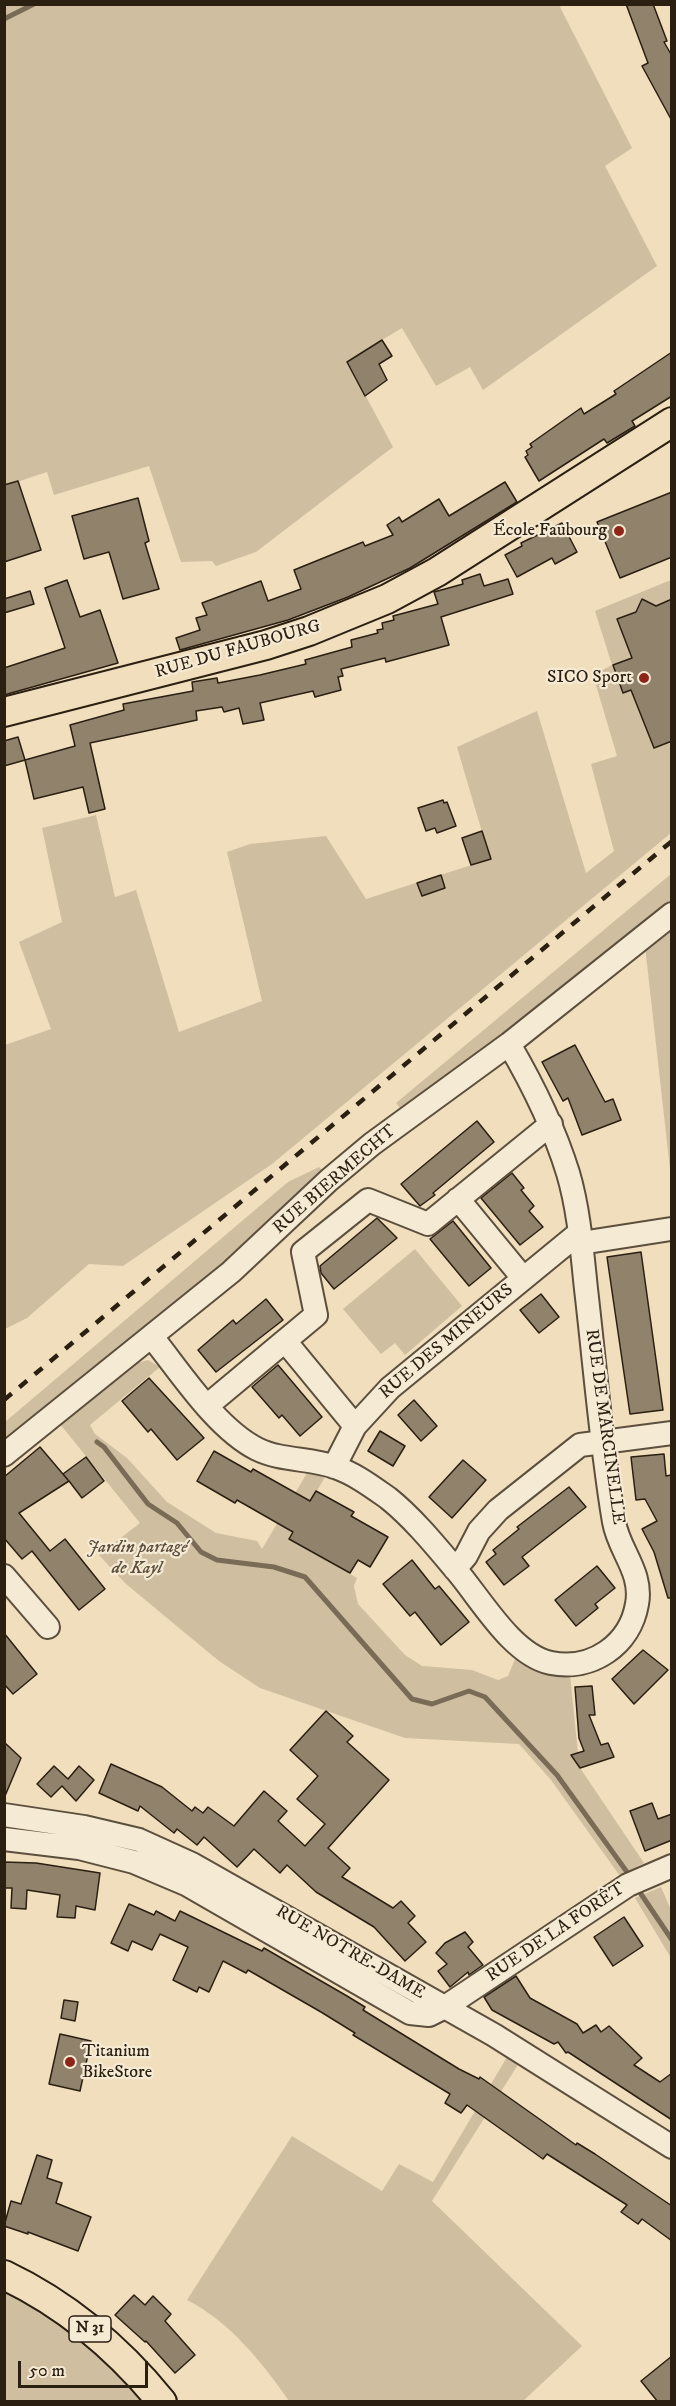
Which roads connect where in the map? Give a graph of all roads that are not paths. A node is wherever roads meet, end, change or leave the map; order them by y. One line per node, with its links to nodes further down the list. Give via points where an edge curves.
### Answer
1 (672, 422): 2 (main road, RUE DU FAUBOURG, via 437,572 387,599 266,645)
2 (4, 712)
3 (672, 914): 4 (street, RUE BIERMECHT)
4 (509, 1044): 5 (street, RUE DE MARCINELLE); 10 (street, RUE BIERMECHT, via 372,1144 231,1272)
5 (551, 1124): 6 (street); 8 (street, RUE DE MARCINELLE, via 569,1176)
6 (458, 1198): 9 (street); 11 (street, via 428,1224 368,1200 303,1252 316,1315)
7 (670, 1229): 8 (street)
8 (580, 1238): 9 (street, RUE DES MINEURS); 15 (street, RUE DE MARCINELLE)
9 (523, 1278): 13 (street, RUE DES MINEURS, via 390,1388)
10 (152, 1337): 12 (street, RUE DE MARCINELLE); 16 (street, RUE BIERMECHT)
11 (285, 1341): 12 (street); 13 (street)
12 (208, 1405): 17 (street, RUE DE MARCINELLE, via 226,1427 258,1449)
13 (355, 1426): 17 (street, RUE DES MINEURS)
14 (672, 1433): 15 (street)
15 (604, 1442): 18 (street, via 580,1445 498,1510); 18 (street, RUE DE MARCINELLE, via 615,1527 637,1582 638,1600 627,1633 615,1646 592,1660 567,1665 531,1656 516,1644)
16 (4, 1455)
17 (334, 1467): 18 (street, RUE DE MARCINELLE, via 365,1481 398,1506)
18 (455, 1569)
19 (4, 1576): 20 (street)
20 (48, 1627)
21 (4, 1815): 24 (street, RUE NOTRE-DAME, via 139,1840 230,1884)
22 (4, 1839): 24 (street, via 80,1848 134,1862 186,1884 410,2013 429,2015)
23 (672, 1866): 24 (street, RUE DE LA FORÊT, via 628,1885)
24 (445, 2007): 25 (street, RUE NOTRE-DAME)
25 (672, 2147)
26 (4, 2275): 27 (main road, N 31, via 51,2300 102,2337)
27 (162, 2402)

